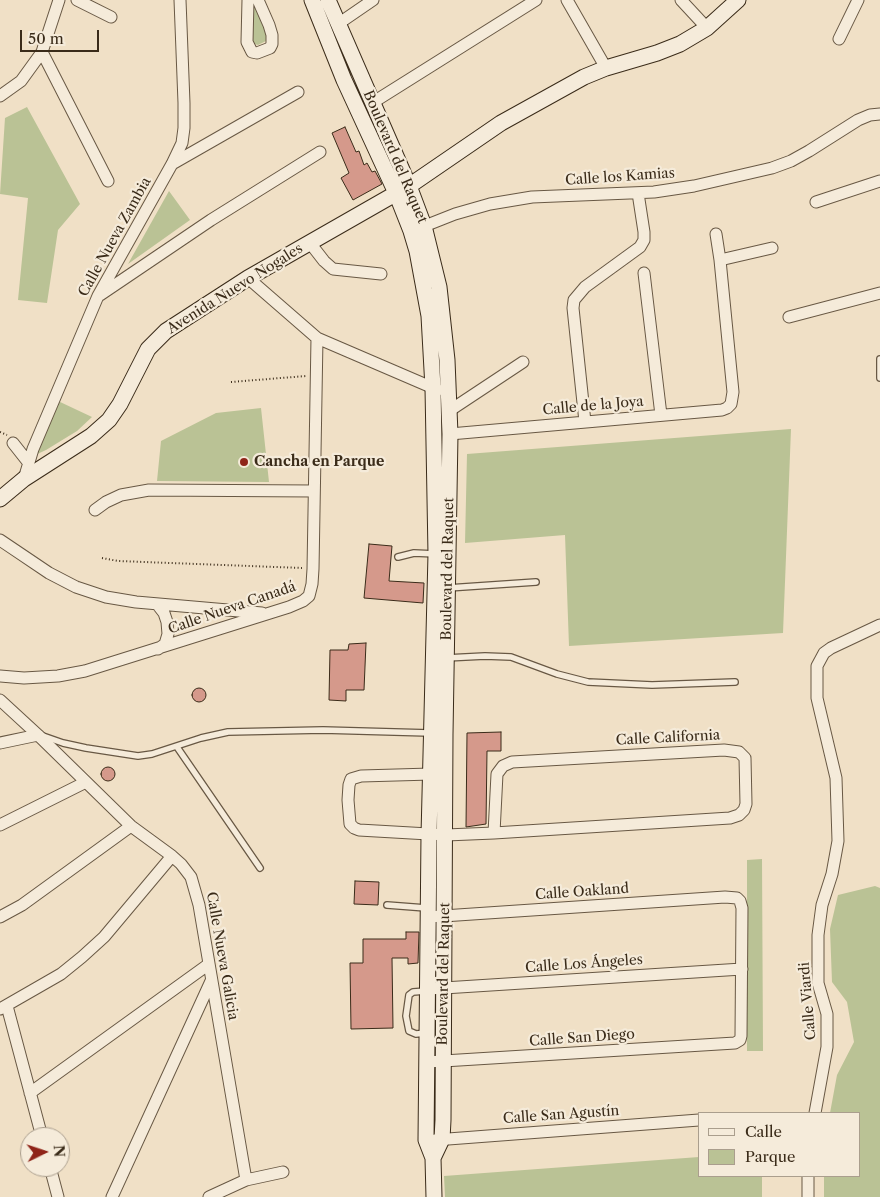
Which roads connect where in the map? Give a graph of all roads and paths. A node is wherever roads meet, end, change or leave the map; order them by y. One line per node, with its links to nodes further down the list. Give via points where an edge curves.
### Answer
1 (58, 0): 18 (street)
2 (77, 0): 14 (street)
3 (180, 0): 25 (street, Calle Nueva Zambia, via 184,128 182,143)
4 (248, 0): 5 (street, via 247,42 252,52 257,53 272,44 269,25)
5 (258, 0)
6 (312, 0): 28 (street, Boulevard del Raquet, via 344,80)
7 (328, 0): 15 (street, Boulevard del Raquet)
8 (373, 0): 15 (street)
9 (536, 0): 22 (street)
10 (567, 0): 19 (street)
11 (681, 0): 16 (street)
12 (738, 0): 16 (street, Avenida Nuevo Nogales)
13 (858, 0): 17 (street)
14 (111, 17)
15 (338, 24): 22 (street, Boulevard del Raquet)
16 (707, 28): 19 (street, Avenida Nuevo Nogales, via 680,44)
17 (839, 39)
18 (42, 52): 21 (street, via 21,81); 26 (street)
19 (606, 68): 28 (street, Avenida Nuevo Nogales, via 584,76 501,123)
20 (298, 92): 25 (street)
21 (0, 96)
22 (372, 103): 28 (street, Boulevard del Raquet)
23 (880, 114): 29 (street, Calle los Kamias, via 858,120 809,151 772,168 694,186)
24 (320, 152): 40 (street)
25 (172, 164): 40 (street, Calle Nueva Zambia)
26 (108, 181)
27 (880, 181): 30 (street)
28 (403, 189): 31 (street, Boulevard del Raquet); 33 (street, Avenida Nuevo Nogales)
29 (638, 193): 31 (street, Calle los Kamias, via 532,197 490,204); 52 (street, via 644,232 640,247 585,287 574,300)
30 (816, 202)
31 (418, 229): 48 (street, Boulevard del Raquet, via 417,251 429,316); 49 (street, Boulevard del Raquet, via 439,287)
32 (716, 234): 35 (street)
33 (310, 243): 37 (street, via 333,269); 38 (street, Avenida Nuevo Nogales)
34 (772, 248): 35 (street)
35 (720, 260): 51 (street, Calle de la Joya, via 732,404 722,410)
36 (644, 272): 51 (street)
37 (381, 274)
38 (248, 278): 42 (street); 56 (street, Avenida Nuevo Nogales, via 166,331 148,349 109,420 91,436)
39 (880, 293): 41 (street)
40 (98, 296): 55 (street, Calle Nueva Zambia)
41 (789, 317)
42 (317, 338): 45 (street, Calle Nueva Canadá); 48 (street)
43 (880, 359): 46 (lane)
44 (523, 362): 50 (street)
45 (316, 375): 47 (path); 57 (street, Calle Nueva Canadá)
46 (880, 378)
47 (231, 382)
48 (433, 388): 49 (street); 61 (street, Boulevard del Raquet)
49 (449, 393): 50 (street, Boulevard del Raquet)
50 (449, 412): 53 (street, Boulevard del Raquet)
51 (661, 416): 52 (street, Calle de la Joya)
52 (585, 422): 53 (street, Calle de la Joya)
53 (450, 434): 66 (street, Boulevard del Raquet)
54 (13, 442): 55 (street)
55 (28, 462): 56 (street, Calle Nueva Zambia)
56 (24, 479): 58 (street, Avenida Nuevo Nogales)
57 (314, 491): 59 (street, via 150,490 121,495); 64 (street, Calle Nueva Canadá)
58 (0, 499)
59 (95, 510)
60 (0, 540): 67 (street, via 76,587 106,597)
61 (436, 554): 62 (lane); 75 (street, Boulevard del Raquet)
62 (398, 557)
63 (102, 558): 64 (path)
64 (313, 569): 68 (street, Calle Nueva Canadá, via 309,596 289,607)
65 (536, 582): 66 (lane)
66 (448, 588): 71 (street, Boulevard del Raquet)
67 (157, 604): 68 (street); 70 (street, via 164,613 168,634 165,644)
68 (266, 613): 70 (street, Calle Nueva Canadá)
69 (880, 625): 101 (street, Calle Viardi, via 831,648 824,653 818,666 816,698 836,778 838,841 818,935 818,983 827,1014 827,1047)
70 (158, 649): 72 (street, Calle Nueva Canadá, via 58,676)
71 (446, 658): 73 (lane, via 511,657 588,682 652,685); 75 (street, Boulevard del Raquet)
72 (0, 676)
73 (735, 682)
74 (0, 700): 76 (street, Calle Nueva Galicia)
75 (438, 734): 78 (lane, via 323,730 235,732 215,734); 79 (street, Boulevard del Raquet); 85 (street, Boulevard del Raquet)
76 (38, 735): 77 (street); 78 (lane, via 63,743 138,756); 80 (street, Calle Nueva Galicia)
77 (0, 743)
78 (177, 747): 87 (lane)
79 (431, 774): 84 (street, Boulevard del Raquet); 84 (street, Calle California, via 357,777 349,786 348,800 350,824 354,828)
80 (86, 782): 81 (street); 82 (street, Calle Nueva Galicia)
81 (0, 825)
82 (131, 826): 86 (street, Calle Nueva Galicia); 91 (street, via 29,900)
83 (494, 833): 83 (street, Calle California, via 730,818 739,815 746,804 745,758 739,752 724,750 512,762 502,766 498,774); 85 (street, Calle California)
84 (429, 834): 85 (street, Calle California); 89 (street, Boulevard del Raquet)
85 (446, 835): 90 (street, Boulevard del Raquet)
86 (172, 856): 92 (street, Calle Nueva Galicia, via 191,877 196,891); 97 (street, via 104,937 82,957)
87 (260, 868)
88 (387, 905): 89 (lane)
89 (428, 912): 90 (street, Calle Oakland); 96 (street, Boulevard del Raquet)
90 (444, 916): 93 (street, Calle Oakland, via 737,898 742,908); 95 (street, Boulevard del Raquet)
91 (0, 917)
92 (209, 964): 94 (street, Calle Nueva Galicia); 100 (street)
93 (742, 969): 95 (street, Calle Los Ángeles); 99 (street, Calle San Diego, via 741,1036 738,1043)
94 (211, 981): 110 (street, Calle Nueva Galicia); 112 (street)
95 (444, 988): 96 (street, Calle Los Ángeles); 99 (street, Boulevard del Raquet)
96 (428, 990): 98 (street, Boulevard del Raquet); 98 (lane, via 409,995 406,1016 409,1031)
97 (3, 1008): 100 (street)
98 (428, 1033): 99 (street, Boulevard del Raquet)
99 (435, 1062): 104 (street, Boulevard del Raquet); 105 (street, Boulevard del Raquet)
100 (30, 1093): 103 (street)
101 (815, 1112)
102 (698, 1120): 104 (street, Calle San Agustín)
103 (39, 1127)
104 (442, 1139): 105 (street, Calle San Agustín); 106 (street, Boulevard del Raquet)
105 (426, 1140): 106 (street, Boulevard del Raquet)
106 (433, 1158): 114 (street, Boulevard del Raquet)
107 (282, 1172): 110 (street)
108 (53, 1177): 111 (street)
109 (808, 1177): 115 (street)
110 (246, 1180): 113 (street)
111 (58, 1197)
112 (112, 1197)
113 (209, 1197)
114 (434, 1197)
115 (808, 1197)

